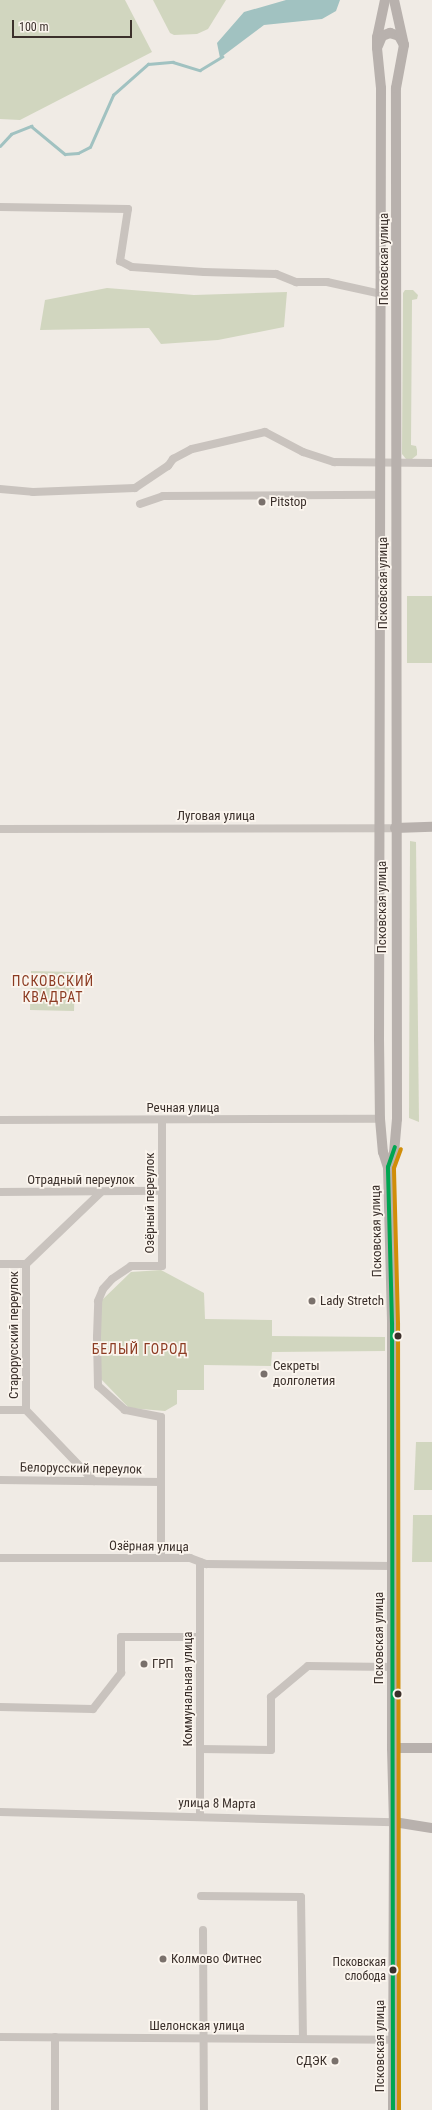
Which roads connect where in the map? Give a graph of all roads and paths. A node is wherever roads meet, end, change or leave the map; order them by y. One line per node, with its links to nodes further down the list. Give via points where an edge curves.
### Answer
1 (385, 0): 4 (main road, Псковская улица)
2 (394, 0): 3 (main road, Псковская улица)
3 (404, 44): 4 (main road, via 399,36 390,33 382,36); 9 (main road, Псковская улица, via 396,88)
4 (377, 48): 6 (main road, Псковская улица, via 381,88)
5 (0, 207): 6 (street, via 128,209 120,260 132,267 276,274 296,282 327,282)
6 (381, 294): 8 (main road, Псковская улица)
7 (432, 463): 9 (street)
8 (381, 464): 9 (street); 10 (street, via 334,462 303,452 265,432 192,449 173,459 168,466 135,488 32,492); 11 (main road, Псковская улица)
9 (396, 464): 15 (main road, Псковская улица)
10 (0, 489)
11 (381, 495): 12 (street, via 163,496); 14 (main road, Псковская улица)
12 (140, 504)
13 (432, 827): 15 (main road, Луговая улица)
14 (380, 828): 15 (street, Луговая улица); 16 (street, Луговая улица); 17 (main road, Псковская улица)
15 (395, 828): 18 (main road, Псковская улица)
16 (0, 829)
17 (380, 1039): 18 (main road, via 389,1033); 19 (main road, Псковская улица)
18 (396, 1041): 22 (main road, Псковская улица, via 394,1153)
19 (380, 1119): 21 (street, Речная улица); 22 (main road, Псковская улица, via 383,1152)
20 (0, 1120): 21 (street, Речная улица)
21 (162, 1120): 23 (street, Озёрный переулок)
22 (388, 1167): 36 (main road, Псковская улица, via 392,1323)
23 (162, 1191): 25 (street, Отрадный переулок); 32 (street, Озёрный переулок, via 162,1266 131,1266 112,1279 103,1289 98,1301 97,1337 98,1386 125,1410 161,1416)
24 (0, 1192): 25 (street, Отрадный переулок)
25 (100, 1192): 27 (street, Старорусский переулок)
26 (0, 1264): 27 (street)
27 (26, 1264): 29 (street, Старорусский переулок)
28 (0, 1410): 29 (street)
29 (26, 1410): 31 (street, Старорусский переулок)
30 (0, 1480): 31 (street, Белорусский переулок)
31 (94, 1481): 32 (street, Белорусский переулок)
32 (161, 1482): 34 (street, Озёрный переулок)
33 (0, 1558): 34 (street, Озёрная улица)
34 (161, 1558): 35 (street, Озёрная улица, via 190,1558)
35 (200, 1562): 36 (street, Озёрная улица); 37 (street, Коммунальная улица)
36 (392, 1566): 38 (main road, Псковская улица)
37 (200, 1637): 39 (street, via 121,1637 121,1673 93,1709); 42 (street, Коммунальная улица)
38 (392, 1667): 40 (main road, Псковская улица); 42 (street, via 308,1666 272,1697 271,1750)
39 (0, 1707)
40 (392, 1748): 41 (main road); 45 (main road, Псковская улица)
41 (432, 1748)
42 (200, 1749): 44 (street, Коммунальная улица)
43 (0, 1812): 44 (street, улица 8 Марта)
44 (200, 1816): 45 (street, улица 8 Марта)
45 (394, 1822): 46 (main road, улица 8 Марта); 53 (main road, Псковская улица)
46 (432, 1828)
47 (201, 1896): 52 (street, via 301,1897)
48 (203, 1930): 51 (street)
49 (0, 2037): 50 (street, Шелонская улица)
50 (55, 2037): 51 (street, Шелонская улица); 54 (street)
51 (204, 2038): 52 (street, Шелонская улица); 55 (street)
52 (302, 2039): 53 (street, Шелонская улица)
53 (393, 2040): 56 (main road, Псковская улица)
54 (55, 2110)
55 (204, 2110)
56 (393, 2110)

